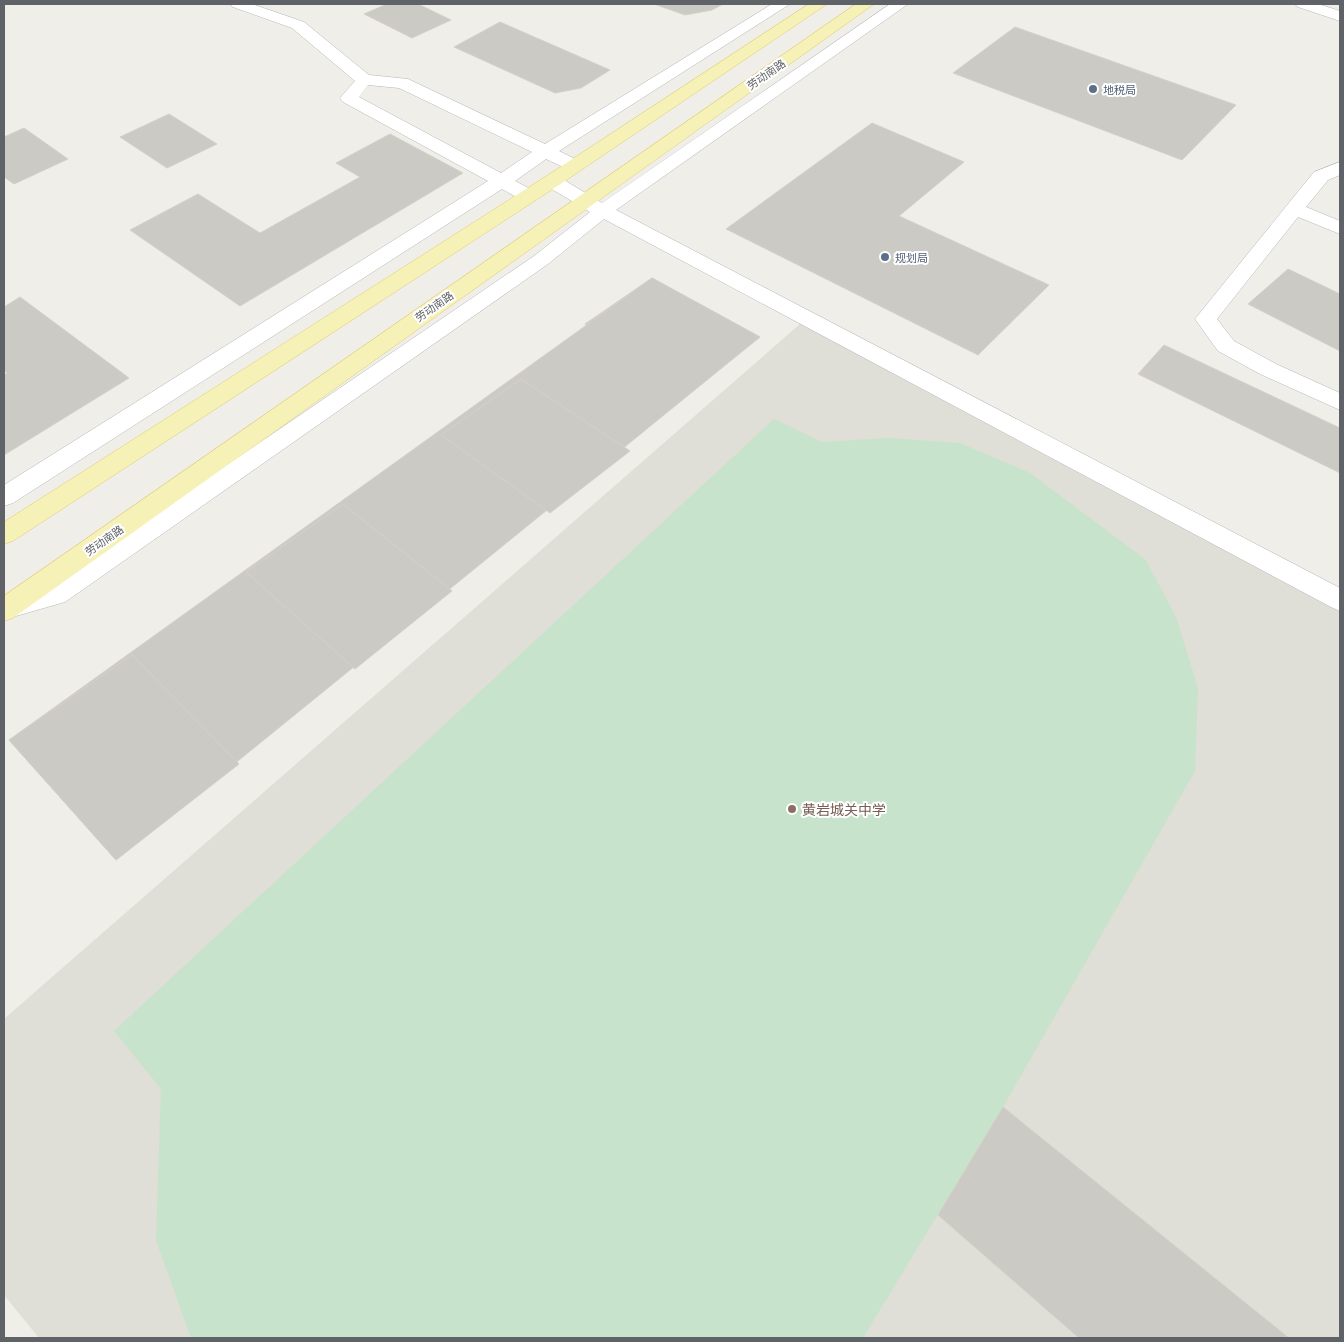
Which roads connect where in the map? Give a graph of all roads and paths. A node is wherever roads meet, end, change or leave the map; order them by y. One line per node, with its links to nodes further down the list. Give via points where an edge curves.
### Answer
1 (238, 4): 8 (street, via 298,25)
2 (782, 4): 9 (street)
3 (819, 4): 10 (main road)
4 (866, 4): 15 (main road, 劳动南路)
5 (900, 4): 15 (street)
6 (1303, 4): 7 (street)
7 (1340, 16)
8 (364, 80): 9 (street, via 402,83); 12 (street, via 349,98)
9 (545, 152): 10 (street); 12 (street)
10 (575, 166): 13 (main road)
11 (1340, 168): 16 (street, via 1321,176)
12 (502, 181): 14 (street); 19 (street)
13 (552, 182): 14 (main road); 15 (street)
14 (529, 196): 20 (main road)
15 (594, 206): 21 (street); 22 (street, via 541,260 56,595)
16 (1294, 209): 17 (street); 18 (street, via 1206,318 1226,346)
17 (1340, 228)
18 (1340, 402)
19 (4, 497)
20 (4, 534)
21 (1340, 600)
22 (6, 609)

